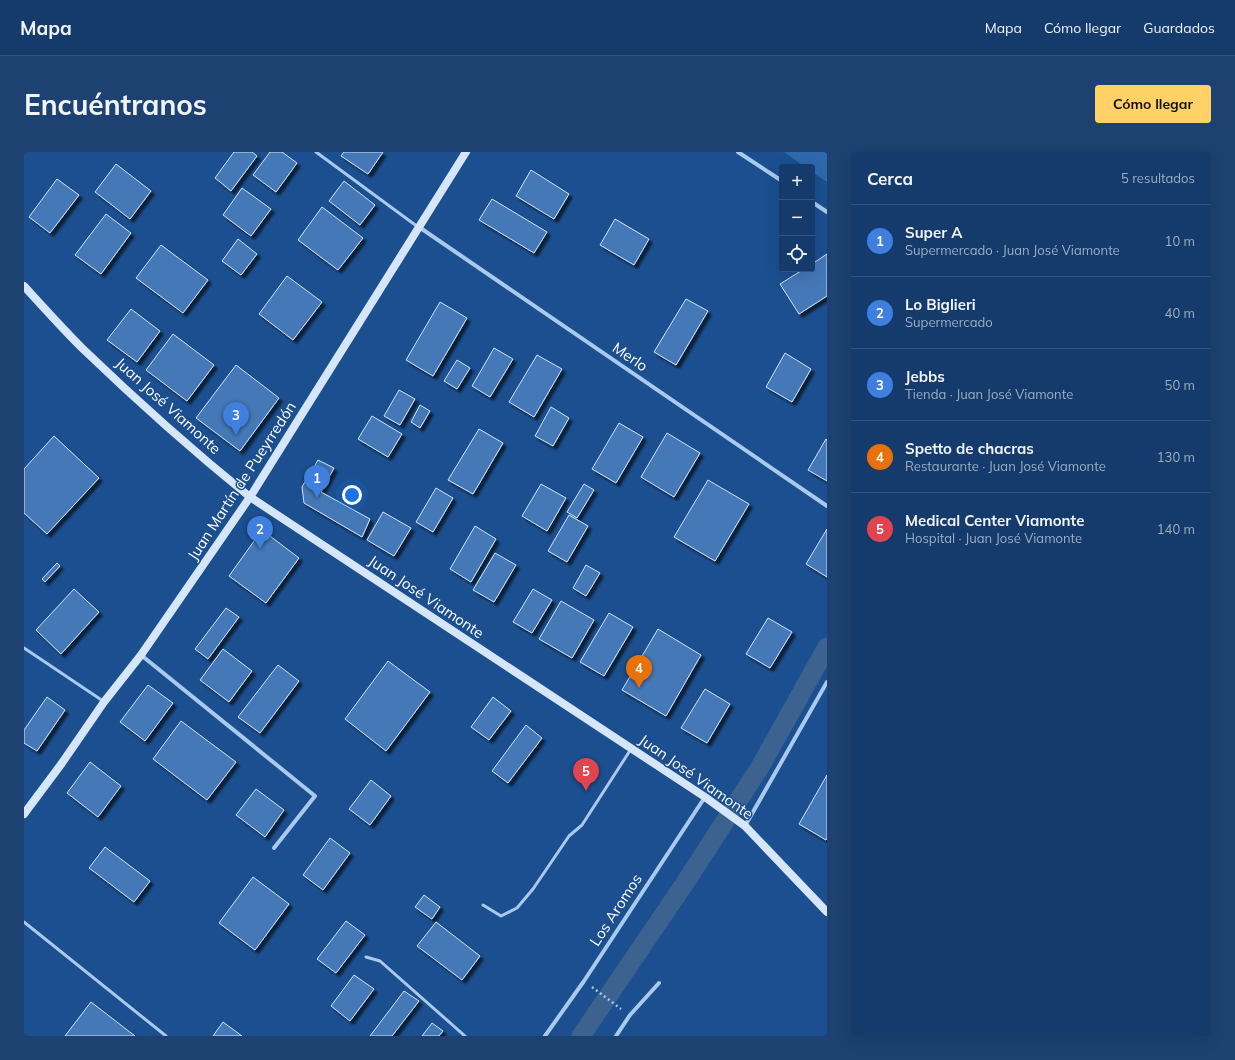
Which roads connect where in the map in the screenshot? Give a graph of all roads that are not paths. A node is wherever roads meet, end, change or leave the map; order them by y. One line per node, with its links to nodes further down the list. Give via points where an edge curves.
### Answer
1 (316, 152): 7 (lane)
2 (466, 152): 7 (main road, Juan Martín de Pueyrredón)
3 (738, 152): 4 (street)
4 (779, 180)
5 (815, 204): 6 (street)
6 (827, 212)
7 (419, 227): 9 (main road, Juan Martín de Pueyrredón); 10 (street, Merlo)
8 (24, 286): 9 (main road, Juan José Viamonte, via 104,368)
9 (250, 497): 12 (main road, Juan Martín de Pueyrredón); 15 (main road, Juan José Viamonte)
10 (827, 506)
11 (24, 648): 14 (lane)
12 (141, 655): 14 (main road, Juan Martín de Pueyrredón); 19 (street, via 315,796)
13 (827, 682): 18 (street)
14 (104, 702): 17 (main road, Juan Martín de Pueyrredón)
15 (631, 749): 16 (main road, Juan José Viamonte); 20 (lane, via 582,825 569,836 517,908 501,916)
16 (705, 797): 18 (main road, Juan José Viamonte); 27 (street, Los Aromos)
17 (24, 814)
18 (745, 826): 21 (main road, Juan José Viamonte)
19 (274, 848)
20 (483, 905)
21 (827, 912)
22 (24, 922): 25 (lane)
23 (366, 958): 26 (lane, via 380,961)
24 (658, 983): 28 (street, via 630,1015)
25 (166, 1036)
26 (465, 1036)
27 (545, 1036)
28 (616, 1036)

